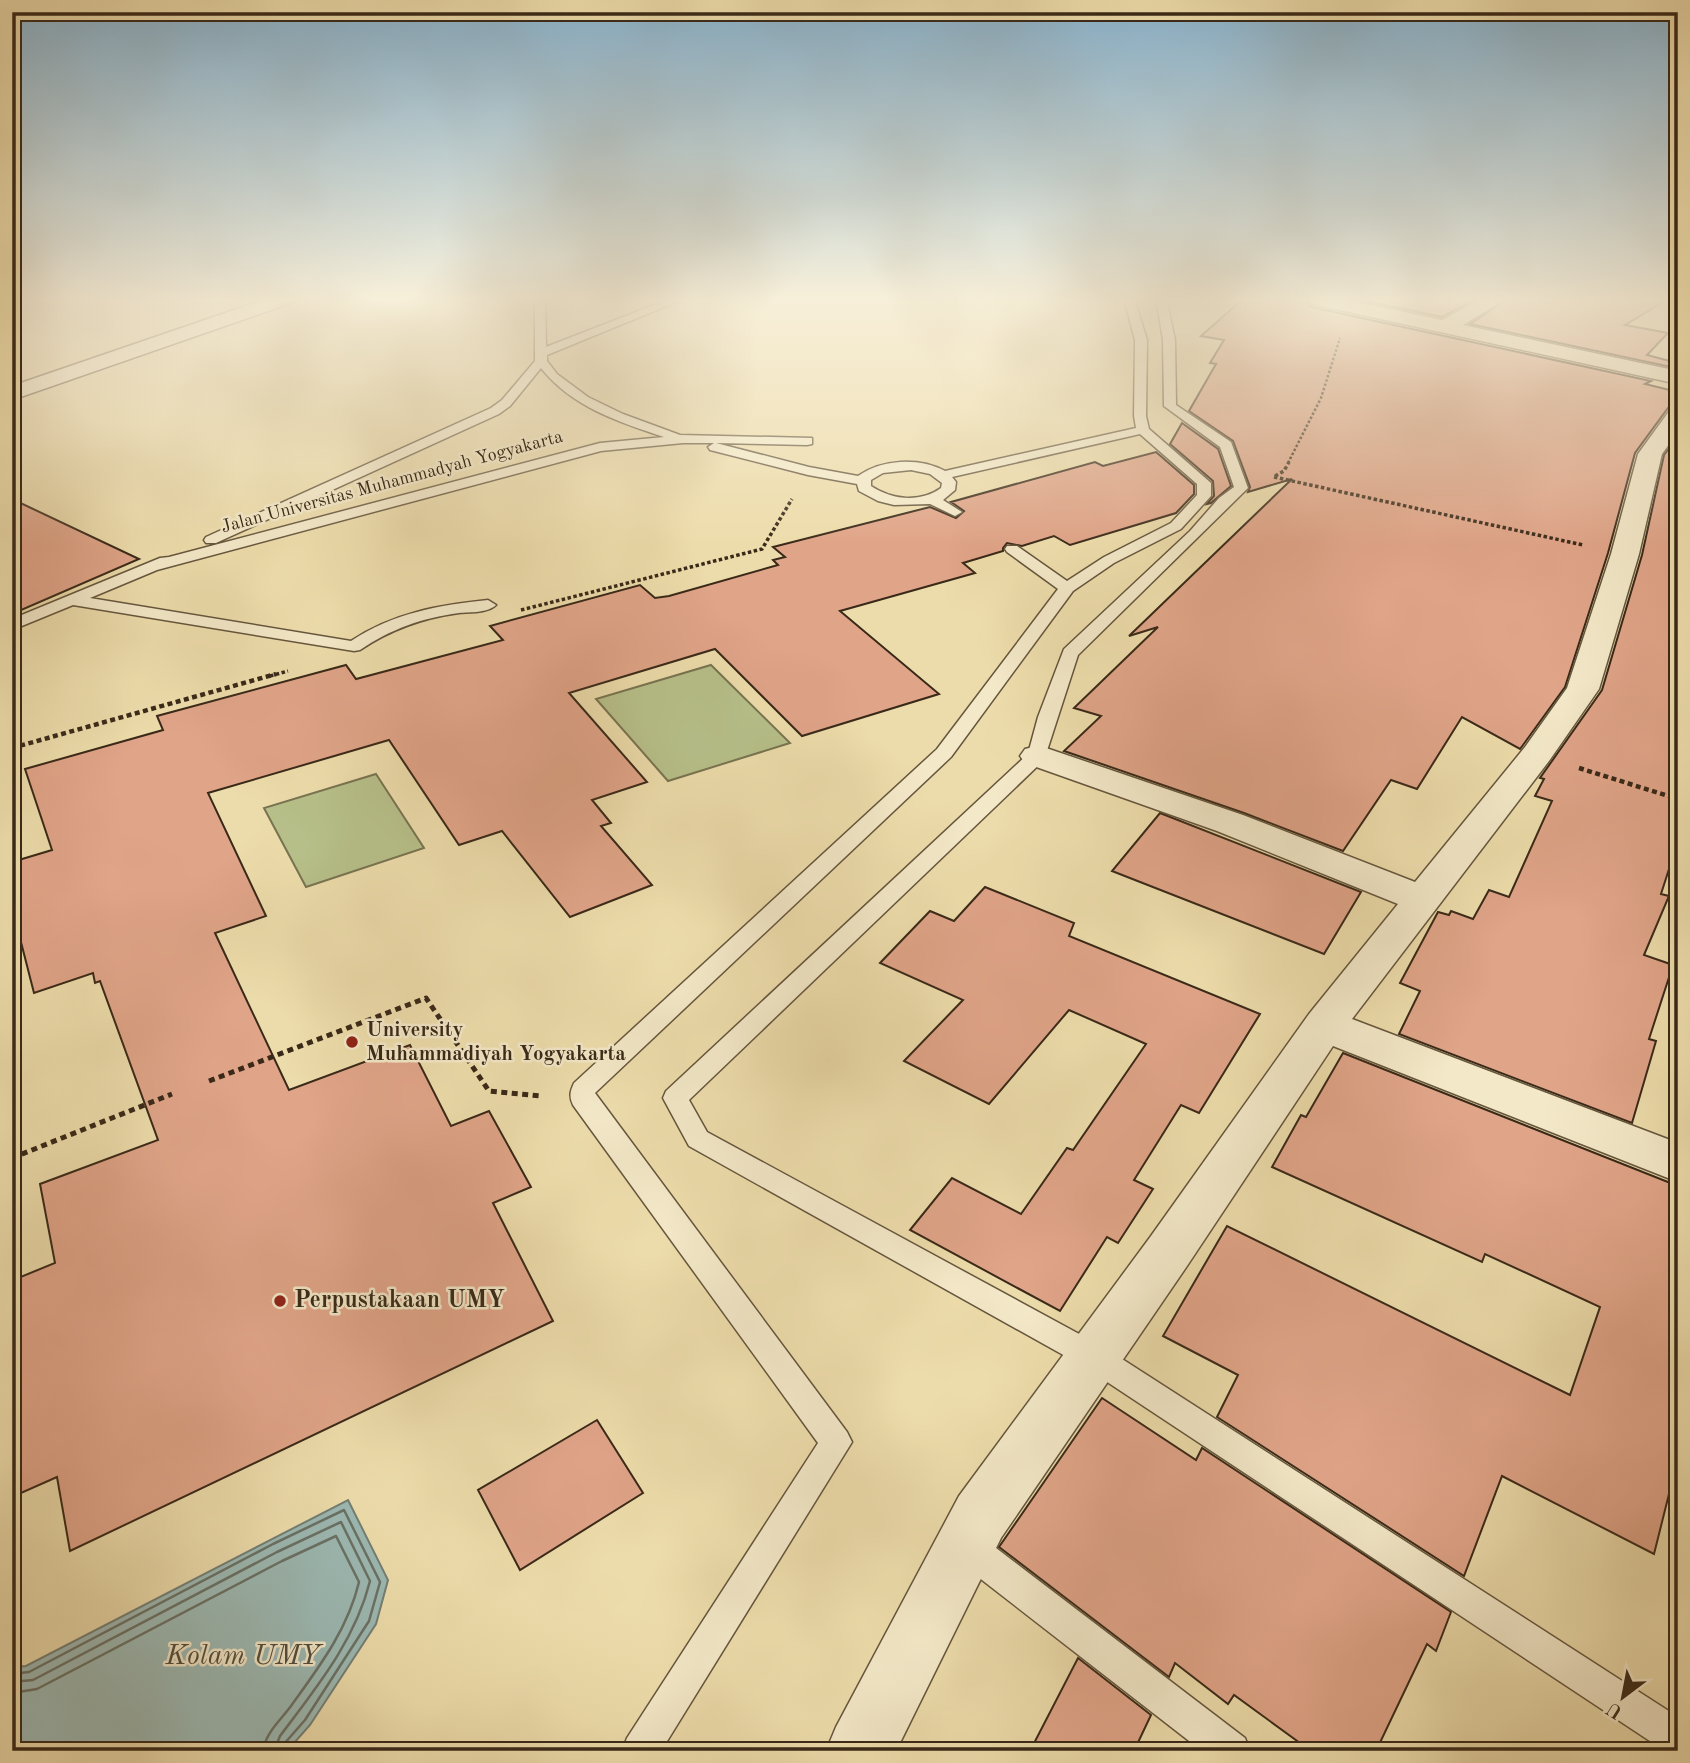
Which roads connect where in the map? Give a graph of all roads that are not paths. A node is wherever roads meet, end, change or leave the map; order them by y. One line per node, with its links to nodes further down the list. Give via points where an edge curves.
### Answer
1 (49, 380): 6 (street)
2 (523, 380): 16 (lane, via 495,411)
3 (557, 380): 9 (lane, Jalan Universitas Muhammadyah Yogyakarta, via 581,399)
4 (1140, 380): 8 (lane)
5 (1170, 380): 21 (lane, via 1170,406 1226,445 1241,488 1070,653)
6 (12, 393)
7 (1678, 415): 22 (street, via 1650,454 1583,689)
8 (1143, 430): 11 (lane); 17 (lane, via 1204,483 1204,496 1176,526 1109,560)
9 (683, 439): 10 (lane); 12 (lane, Jalan Universitas Muhammadyah Yogyakarta); 16 (lane, Jalan Universitas Muhammadyah Yogyakarta, via 593,449)
10 (807, 441)
11 (943, 475): 12 (lane, via 923,467 896,466 873,471); 13 (lane, via 948,490)
12 (862, 481): 13 (lane, via 871,494 884,499)
13 (931, 499): 14 (lane)
14 (955, 512)
15 (1012, 549): 17 (lane)
16 (154, 566): 18 (lane)
17 (1067, 588): 28 (lane, via 944,753 589,1084 582,1098 836,1442)
18 (71, 600): 19 (lane, via 354,646 400,621); 20 (lane)
19 (488, 605)
20 (12, 625)
21 (1037, 756): 22 (street, via 1218,819); 25 (lane, via 675,1098 698,1139)
22 (1421, 899): 23 (street)
23 (1324, 1025): 24 (street); 25 (street)
24 (1678, 1163)
25 (1094, 1357): 26 (street, via 980,1517); 27 (lane)
26 (965, 1546): 29 (street); 30 (lane)
27 (1678, 1738)
28 (640, 1751)
29 (860, 1751)
30 (1232, 1751)

